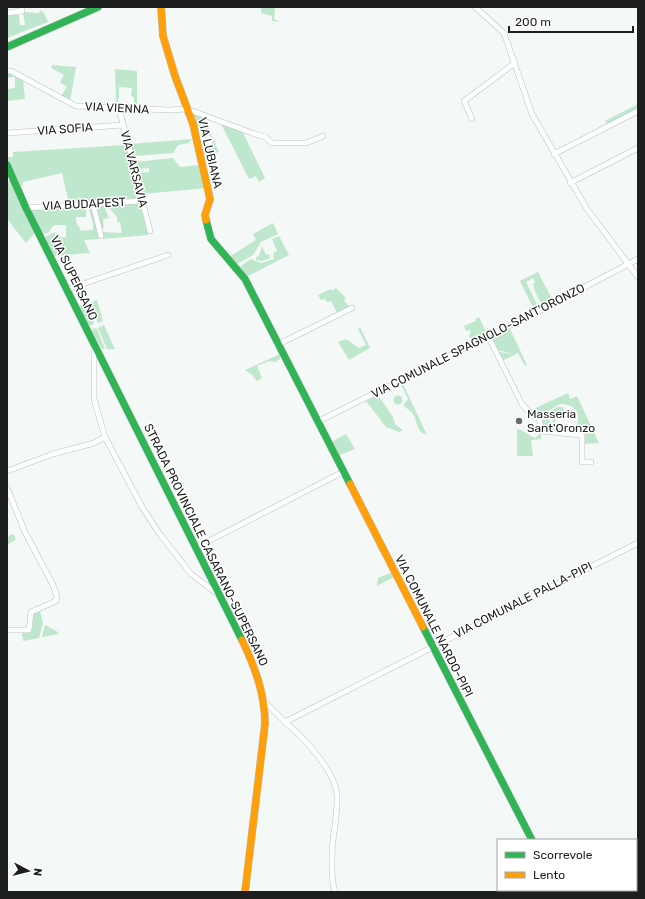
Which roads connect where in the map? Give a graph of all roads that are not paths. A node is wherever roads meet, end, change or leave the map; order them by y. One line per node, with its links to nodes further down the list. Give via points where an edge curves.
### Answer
1 (98, 7): 6 (street)
2 (161, 7): 10 (street, VIA LUBIANA, via 163,36)
3 (475, 7): 7 (street, via 504,33)
4 (21, 9): 5 (street)
5 (7, 12)
6 (7, 47)
7 (515, 63): 12 (street, via 464,101); 17 (street, via 532,114)
8 (7, 71): 9 (street, VIA VIENNA, via 76,106)
9 (119, 108): 10 (street, VIA VIENNA); 13 (street, VIA VARSAVIA)
10 (187, 109): 15 (street, via 265,137 272,142 306,143); 34 (street, VIA LUBIANA, via 194,124 210,199 205,215 211,239 245,280)
11 (638, 111): 17 (street)
12 (472, 119)
13 (123, 125): 14 (street, VIA SOFIA); 21 (street, VIA VARSAVIA)
14 (7, 133)
15 (323, 136)
16 (638, 148): 20 (street)
17 (554, 154): 20 (street)
18 (7, 165): 19 (street, VIA SUPERSANO)
19 (9, 176): 23 (street, VIA SUPERSANO)
20 (570, 183): 28 (street)
21 (142, 201): 22 (street, VIA BUDAPEST); 24 (street, VIA VARSAVIA)
22 (93, 204): 23 (street, VIA BUDAPEST); 25 (street)
23 (26, 208): 30 (street, VIA SUPERSANO)
24 (150, 231)
25 (100, 236)
26 (168, 255): 30 (street)
27 (638, 259): 28 (street, VIA COMUNALE SPAGNOLO-SANT'ORONZO)
28 (628, 264): 29 (street); 32 (street, VIA COMUNALE SPAGNOLO-SANT'ORONZO)
29 (638, 277)
30 (68, 289): 33 (street, VIA SUPERSANO)
31 (352, 308): 34 (street)
32 (488, 336): 36 (street, VIA COMUNALE SPAGNOLO-SANT'ORONZO); 38 (street, via 522,404 539,419 542,431 582,436 582,462)
33 (94, 343): 35 (street, VIA SUPERSANO); 37 (street, via 94,399)
34 (277, 345): 36 (street, VIA LUBIANA)
35 (123, 401): 43 (street, STRADA PROVINCIALE CASARANO-SUPERSANO)
36 (317, 422): 40 (street, VIA COMUNALE NARDO-PIPI)
37 (105, 437): 39 (street); 44 (street, via 142,507 159,532 191,574)
38 (591, 462)
39 (7, 471)
40 (343, 472): 43 (street); 46 (street, VIA COMUNALE NARDO-PIPI)
41 (7, 488): 45 (street, via 57,597 56,601 31,612 29,630)
42 (638, 543): 46 (street, VIA COMUNALE PALLA-PIPI)
43 (197, 547): 44 (street, STRADA PROVINCIALE CASARANO-SUPERSANO)
44 (221, 596): 47 (street, STRADA PROVINCIALE CASARANO-SUPERSANO, via 254,664)
45 (7, 630)
46 (432, 646): 48 (street, VIA COMUNALE PALLA-PIPI); 49 (street, VIA COMUNALE NARDO-PIPI)
47 (264, 701): 48 (street); 50 (street, STRADA PROVINCIALE CASARANO-SUPERSANO, via 265,724)
48 (285, 722): 51 (street, via 318,757 331,776 337,794 331,882)
49 (531, 839)
50 (245, 892)
51 (335, 892)

